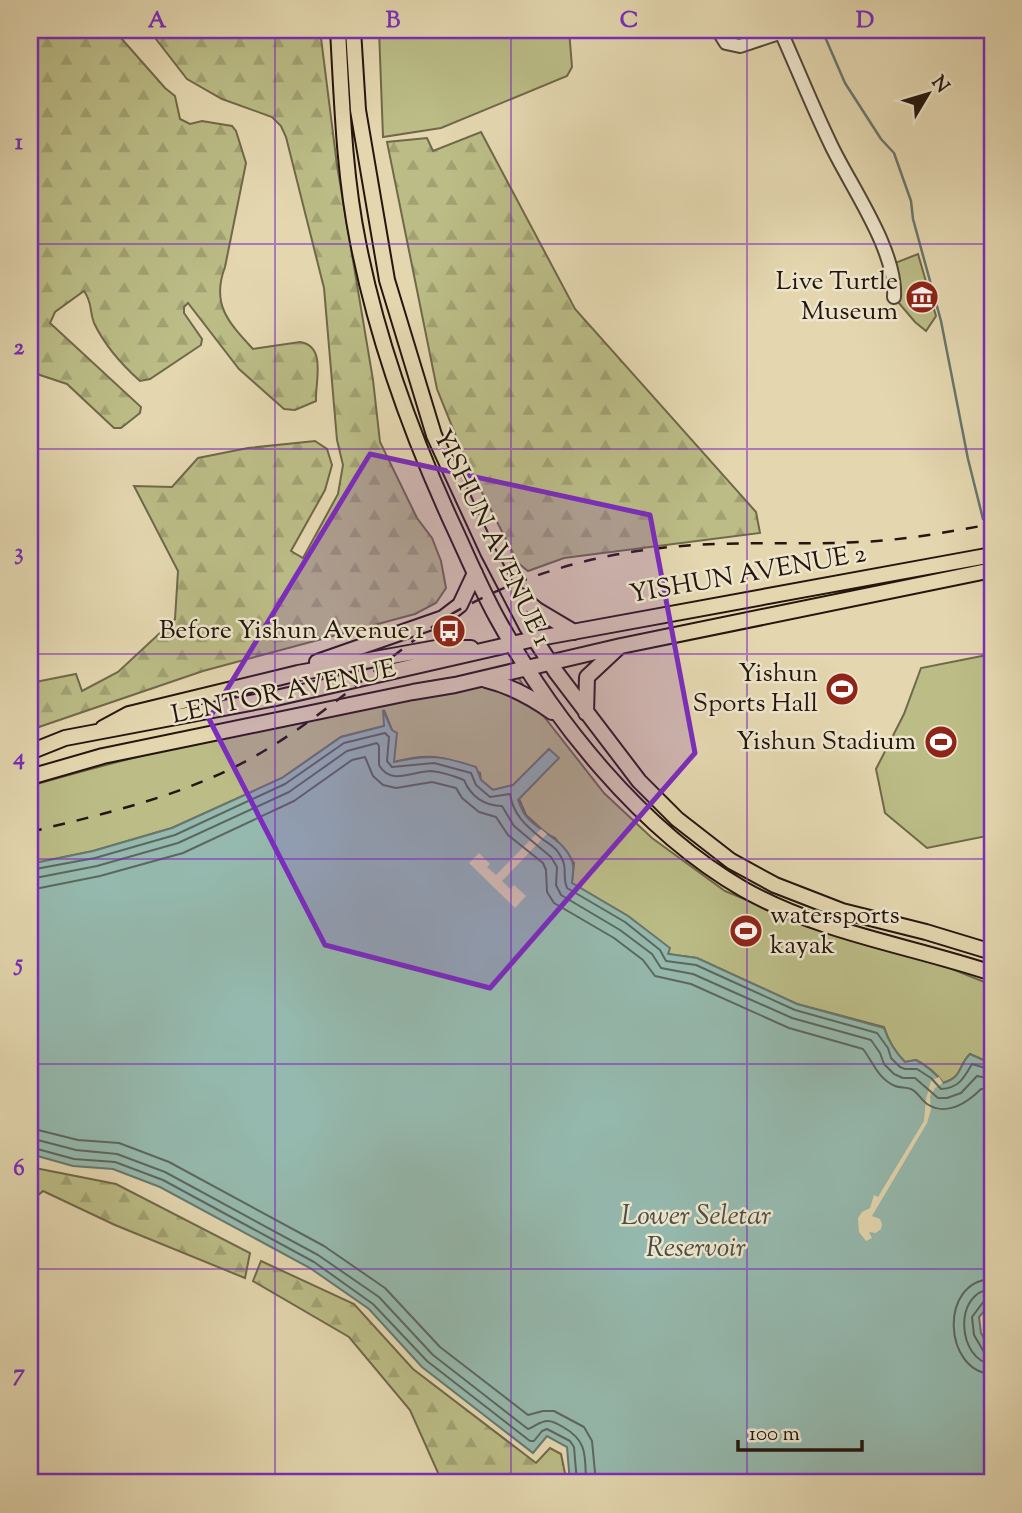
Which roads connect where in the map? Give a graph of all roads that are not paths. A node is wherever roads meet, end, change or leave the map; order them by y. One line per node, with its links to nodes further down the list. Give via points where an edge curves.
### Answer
1 (338, 30): 8 (main road, YISHUN AVENUE 1, via 357,240 374,311 420,451)
2 (354, 30): 9 (main road, YISHUN AVENUE 1, via 358,110 387,280 434,435)
3 (718, 30): 4 (street, via 726,43 740,46)
4 (785, 31): 5 (street, via 818,119 892,269)
5 (894, 298)
6 (992, 555): 10 (main road, YISHUN AVENUE 2)
7 (992, 570): 13 (main road, YISHUN AVENUE 2)
8 (475, 573): 12 (main road, YISHUN AVENUE 1); 18 (main road, via 460,605 443,618)
9 (506, 584): 10 (main road); 11 (main road, YISHUN AVENUE 1)
10 (573, 632): 11 (main road, YISHUN AVENUE 2)
11 (534, 639): 12 (main road, YISHUN AVENUE 2); 15 (main road, YISHUN AVENUE 1)
12 (512, 643): 14 (main road, LENTOR AVENUE); 16 (main road, YISHUN AVENUE 1)
13 (621, 646): 15 (main road, YISHUN AVENUE 2); 19 (main road, via 587,677)
14 (490, 648): 18 (main road, via 436,648); 21 (main road, LENTOR AVENUE)
15 (549, 662): 16 (main road, LENTOR AVENUE); 19 (main road, YISHUN AVENUE 1)
16 (527, 668): 17 (main road, LENTOR AVENUE); 20 (main road, YISHUN AVENUE 1)
17 (482, 679): 20 (main road, via 526,695); 23 (main road, LENTOR AVENUE, via 128,750)
18 (250, 685): 21 (main road, via 129,714)
19 (586, 713): 24 (main road, YISHUN AVENUE 1)
20 (562, 719): 25 (main road, YISHUN AVENUE 1)
21 (89, 735): 22 (main road, LENTOR AVENUE, via 65,738)
22 (30, 752)
23 (30, 777)
24 (653, 794): 25 (main road, via 638,796); 26 (main road, YISHUN AVENUE 1, via 699,839 775,885 842,911)
25 (648, 816): 27 (main road, YISHUN AVENUE 1, via 705,865 785,911)
26 (992, 952)
27 (992, 973)

